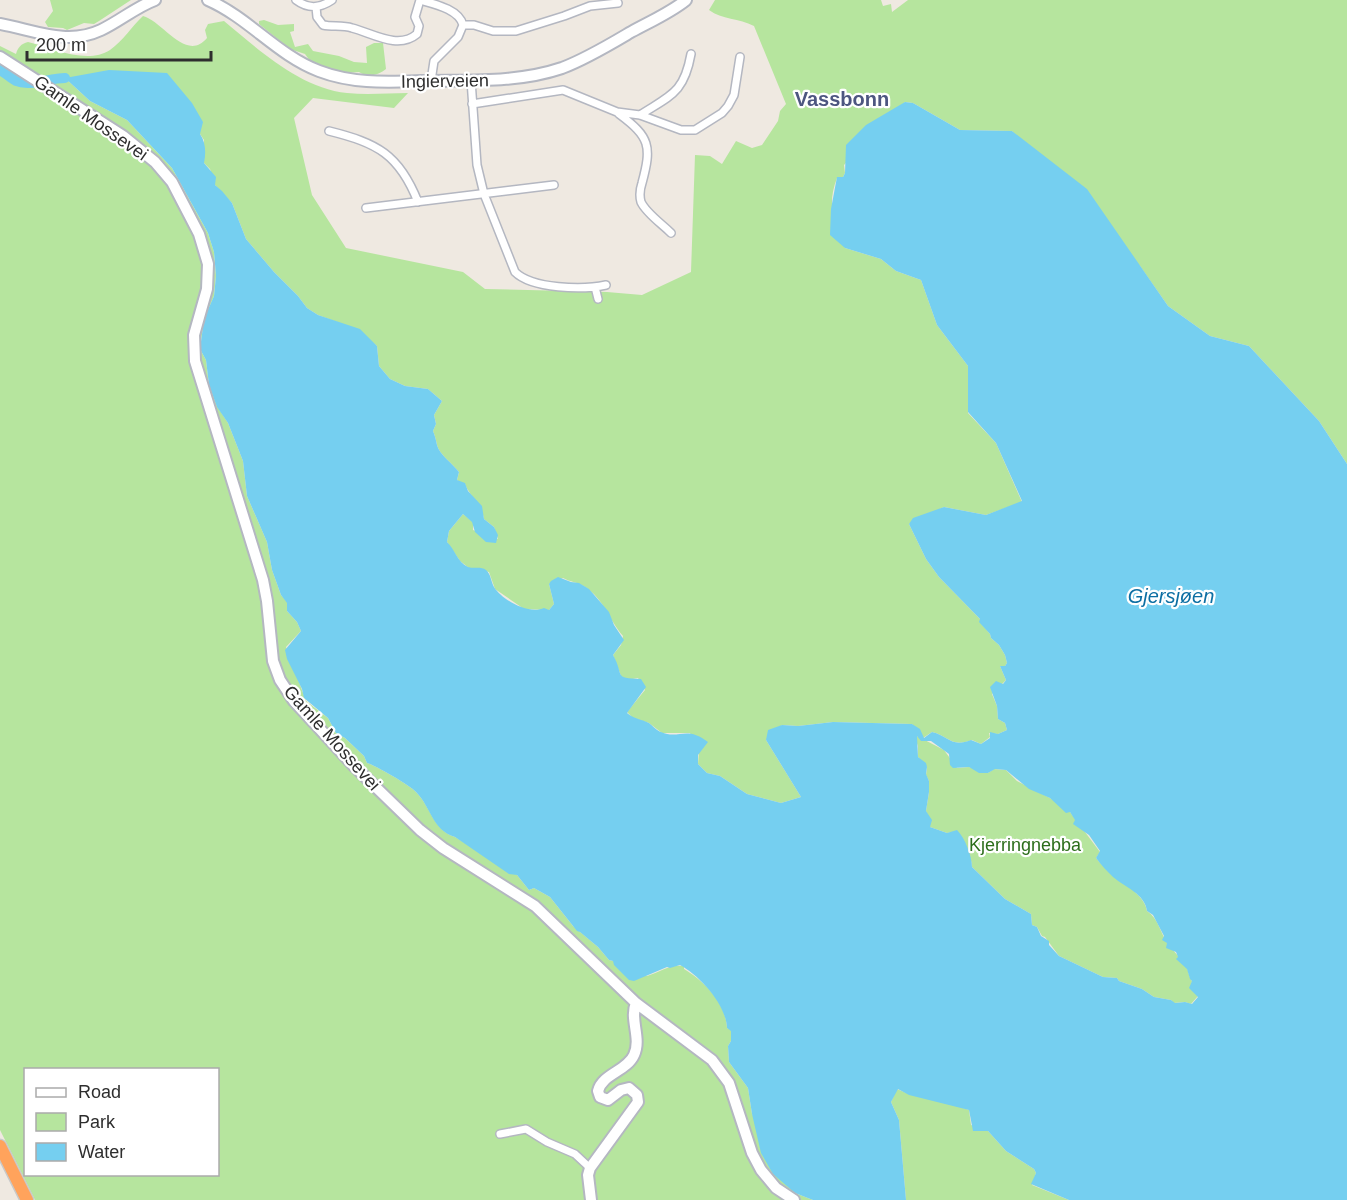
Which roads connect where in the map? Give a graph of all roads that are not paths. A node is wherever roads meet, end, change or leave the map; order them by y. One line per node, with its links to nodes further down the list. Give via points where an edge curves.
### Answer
1 (155, 0): 9 (main road, via 83,36 53,36)
2 (208, 0): 15 (main road, Ingierveien, via 240,18 295,59 321,72 364,81)
3 (296, 0): 8 (street)
4 (332, 0): 8 (street)
5 (420, 0): 8 (street, via 415,17 418,33 399,39 380,39 349,27 324,25 318,19); 10 (street, via 457,15)
6 (686, 0): 14 (main road, Ingierveien, via 564,67 528,77)
7 (618, 3): 10 (street, via 590,6 511,31)
8 (316, 7)
9 (0, 24)
10 (463, 25): 15 (street, via 458,37 434,61)
11 (691, 54): 18 (street, via 687,73 677,90)
12 (0, 57): 28 (main road, Gamle Mossevei, via 123,136 154,162 177,191 202,241 208,277 194,335 195,361 262,580 273,661 283,686 354,766 420,830 535,906)
13 (740, 57): 18 (street, via 734,95 722,113 707,124 687,131)
14 (471, 80): 15 (main road, Ingierveien); 16 (street)
15 (431, 81)
16 (472, 104): 17 (street, via 563,90); 21 (street, via 475,150)
17 (617, 112): 18 (street); 24 (street, via 645,138 647,154 640,200)
18 (640, 115)
19 (329, 131): 22 (street, via 366,141 390,157 407,178)
20 (554, 185): 21 (street)
21 (484, 194): 22 (street); 26 (street, via 511,264 520,276 537,284)
22 (418, 202): 23 (street)
23 (366, 208)
24 (670, 233)
25 (606, 285): 26 (street)
26 (595, 287): 27 (street)
27 (598, 298)
28 (636, 1003): 32 (main road, via 634,1054 598,1091 600,1097 608,1100 629,1088 638,1102); 36 (main road, Gamle Mossevei, via 717,1064 733,1091 761,1170 776,1188)
29 (500, 1134): 32 (street, via 526,1129 575,1154)
30 (0, 1146): 34 (highway)
31 (0, 1160): 33 (highway)
32 (590, 1168): 35 (main road)
33 (21, 1200)
34 (27, 1200)
35 (591, 1200)
36 (794, 1200)

